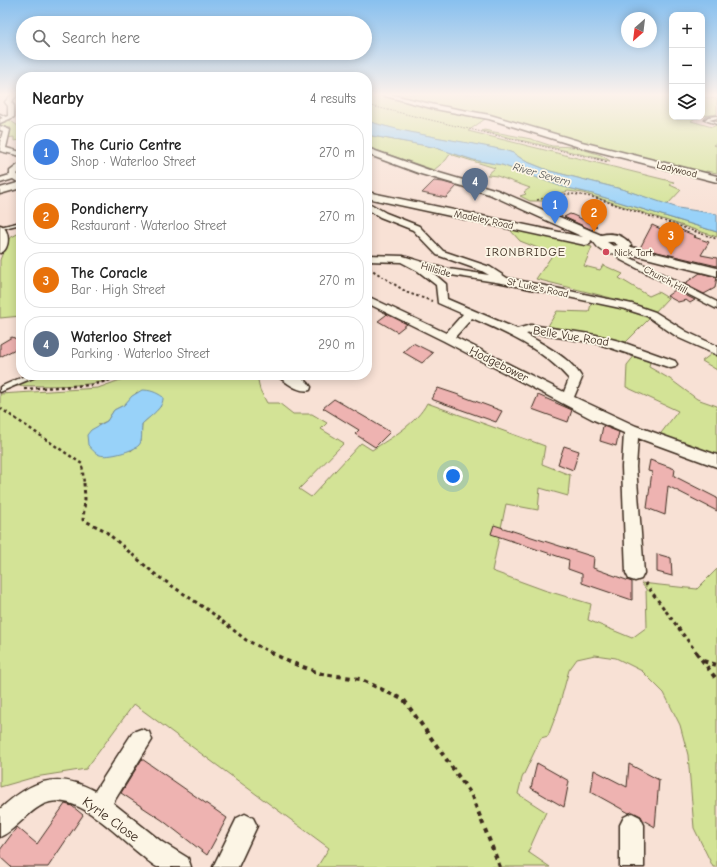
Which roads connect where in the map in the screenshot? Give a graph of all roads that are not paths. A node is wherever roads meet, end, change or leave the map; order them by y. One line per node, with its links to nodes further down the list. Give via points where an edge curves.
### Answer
1 (6, 134): 3 (street, via 3,149)
2 (548, 134): 5 (street, Ladywood)
3 (16, 153)
4 (372, 153): 14 (main road, via 493,192)
5 (717, 179)
6 (0, 181): 7 (street)
7 (16, 181)
8 (16, 182): 9 (main road)
9 (0, 191)
10 (372, 196): 14 (main road, Madeley Road)
11 (372, 209): 20 (street, St Luke's Road, via 416,228 440,253 486,269)
12 (16, 224): 13 (lane)
13 (0, 228): 16 (street, via 4,239)
14 (601, 242): 15 (main road, via 606,248)
15 (620, 249): 19 (street); 22 (street, Church Hill, via 624,258)
16 (0, 250)
17 (372, 258): 18 (street, Hillside)
18 (403, 259): 20 (street, Hillside, via 440,271); 23 (street, Belle Vue Road, via 422,269 441,284 442,301)
19 (717, 272)
20 (504, 280): 26 (street, St Luke's Road, via 628,306 651,314 683,335)
21 (372, 301): 25 (street, Hodgebower)
22 (717, 306)
23 (470, 314): 24 (street, Belle Vue Road); 25 (street)
24 (516, 333): 27 (street, Belle Vue Road, via 531,329 606,341); 32 (street, via 549,354 575,375 575,382)
25 (448, 338): 32 (street, Hodgebower)
26 (717, 351)
27 (671, 364)
28 (22, 380): 31 (lane)
29 (294, 380): 30 (street)
30 (305, 386)
31 (2, 389)
32 (567, 399): 33 (street, Hodgebower)
33 (631, 430): 34 (street, Hodgebower); 35 (street, via 629,467)
34 (717, 461)
35 (635, 573)
36 (141, 740): 37 (street)
37 (98, 806): 38 (street, Kyrle Close, via 73,793 50,791 22,805); 41 (street, Kyrle Close)
38 (0, 825)
39 (632, 825): 43 (street)
40 (245, 826): 42 (street)
41 (179, 867)
42 (225, 867)
43 (632, 867)

